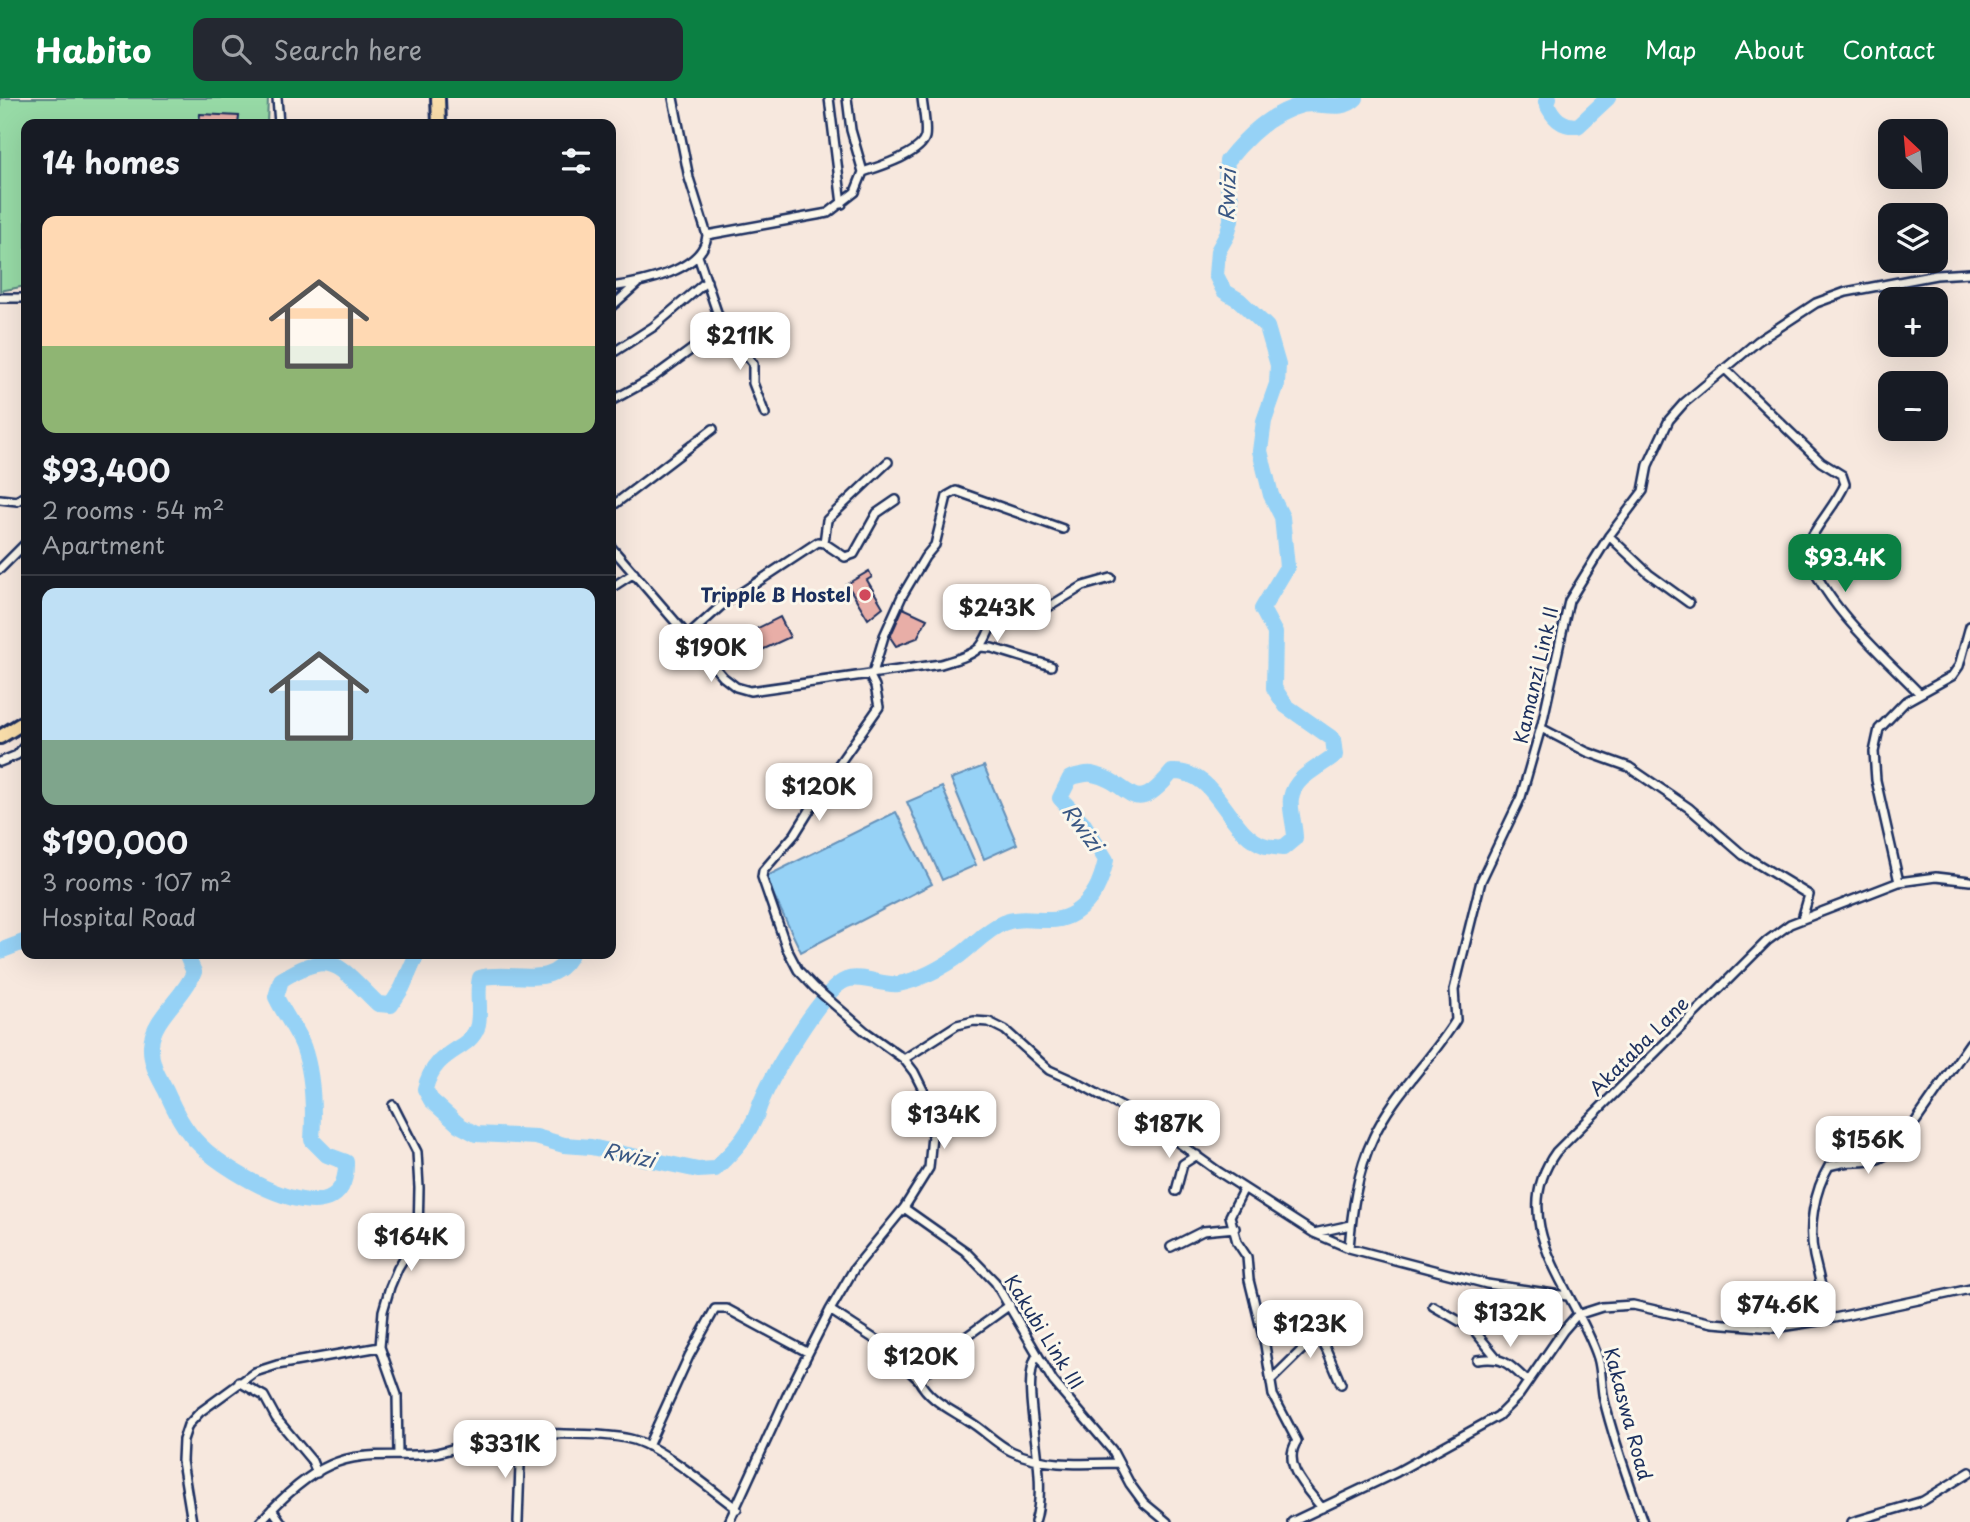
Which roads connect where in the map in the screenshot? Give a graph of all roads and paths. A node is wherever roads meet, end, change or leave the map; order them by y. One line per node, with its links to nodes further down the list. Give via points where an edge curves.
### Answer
1 (277, 98): 7 (street)
2 (438, 98): 8 (main road)
3 (673, 98): 11 (street, via 689,178)
4 (829, 98): 10 (street)
5 (847, 98): 9 (street)
6 (922, 98): 9 (street, via 925,138 919,148)
7 (279, 119)
8 (439, 119)
9 (863, 173): 10 (street, via 855,192)
10 (842, 204): 11 (street, via 828,213)
11 (707, 235): 12 (street)
12 (698, 256): 14 (street); 15 (street, via 676,270)
13 (1970, 273): 22 (street, Kamanzi Link II, via 1846,292 1816,303 1758,341)
14 (707, 281): 20 (street); 21 (street, via 653,327)
15 (638, 283): 16 (street); 19 (street)
16 (616, 286)
17 (0, 298): 18 (street)
18 (21, 298)
19 (616, 303)
20 (721, 324): 23 (street, via 651,379); 24 (street, via 753,364 753,383)
21 (616, 351)
22 (1726, 369): 32 (street, Kamanzi Link II, via 1669,420 1648,465 1643,491); 46 (street, via 1821,463 1842,475 1845,484 1805,550 1828,596)
23 (616, 398)
24 (765, 414)
25 (713, 429): 30 (street)
26 (888, 462): 33 (street, via 827,520)
27 (0, 499): 28 (street)
28 (21, 499)
29 (896, 500): 33 (street, via 877,513 853,554 845,557)
30 (616, 503)
31 (1063, 529): 45 (street, via 956,491 947,496 935,545 902,596)
32 (1609, 536): 40 (street); 48 (street, Kamanzi Link II, via 1569,601)
33 (824, 543): 42 (street, via 818,542 721,606)
34 (21, 548): 36 (street)
35 (616, 553): 37 (street)
36 (0, 569)
37 (634, 573): 39 (street); 42 (street)
38 (1111, 578): 43 (street, via 1083,586 1025,617 1002,614)
39 (616, 584)
40 (1689, 603)
41 (1970, 626): 46 (street, via 1952,676)
42 (689, 635): 45 (street, via 723,677 750,691)
43 (980, 647): 44 (street); 45 (street, via 940,664)
44 (1051, 666)
45 (871, 673): 56 (street, via 879,707 794,834 763,871 764,884 798,970 836,1007)
46 (1919, 693): 53 (street, via 1880,729 1874,752)
47 (21, 724): 49 (main road)
48 (1541, 728): 54 (street, via 1629,767 1689,808 1743,855 1808,895); 62 (street, Kamanzi Link II, via 1521,797 1481,881 1454,990 1456,1020 1372,1139)
49 (0, 737)
50 (21, 750): 51 (street)
51 (0, 762)
52 (1970, 881): 53 (street, Akataba Lane, via 1936,877)
53 (1899, 882): 54 (street, Akataba Lane)
54 (1801, 919): 68 (street, Akataba Lane, via 1767,941 1544,1168 1538,1192 1540,1219 1549,1259)
55 (1970, 1043): 73 (street, via 1898,1147 1872,1162 1829,1166 1824,1175 1812,1224)
56 (904, 1059): 58 (street, via 957,1026 989,1022 1005,1030 1049,1070 1151,1123); 61 (street, via 925,1094 932,1135 929,1168)
57 (393, 1105): 74 (street, via 417,1152 418,1235 390,1287)
58 (1198, 1155): 59 (street); 60 (street, via 1182,1164)
59 (1244, 1188): 63 (street, via 1230,1216); 64 (street)
60 (1176, 1191)
61 (904, 1208): 69 (street, Kakubi Link III, via 965,1251); 71 (street, via 854,1269)
62 (1351, 1225): 64 (street); 66 (street, Kamanzi Link II)
63 (1235, 1228): 65 (street, via 1203,1231); 80 (street, via 1237,1242 1247,1257)
64 (1314, 1233): 66 (street)
65 (1171, 1247)
66 (1349, 1248): 68 (street, via 1487,1284)
67 (1970, 1289): 73 (street)
68 (1567, 1296): 72 (street, Akataba Lane)
69 (1010, 1305): 76 (street, Kakubi Link III); 79 (street)
70 (1433, 1306): 77 (street, via 1474,1329)
71 (830, 1310): 75 (street); 79 (street, via 876,1340)
72 (1577, 1315): 73 (street, via 1633,1305 1713,1322 1774,1328); 82 (street); 102 (street, Kakaswa Road, via 1599,1360 1615,1441)
73 (1825, 1320)
74 (380, 1347): 81 (street, via 277,1365); 86 (street, via 397,1395)
75 (807, 1352): 85 (street, via 727,1308 715,1309); 91 (street)
76 (1037, 1355): 87 (street, via 1030,1371 1030,1392); 88 (street, Kakubi Link III)
77 (1496, 1357): 78 (street); 82 (street)
78 (1477, 1360)
79 (918, 1379): 87 (street, via 934,1400 990,1439)
80 (1271, 1380): 83 (street, via 1317,1335); 92 (street, via 1273,1395 1297,1441 1292,1448 1294,1472)
81 (239, 1382): 90 (street, via 264,1396); 94 (street, via 187,1425 182,1461)
82 (1528, 1382): 92 (street, via 1498,1416)
83 (1340, 1384)
84 (521, 1436): 85 (street, via 604,1435); 86 (street, via 497,1437 427,1454); 97 (street)
85 (648, 1446): 91 (street)
86 (398, 1454): 90 (street, via 352,1457)
87 (1039, 1463): 88 (street); 99 (street, via 1040,1504)
88 (1118, 1463): 100 (street, Kakubi Link III, via 1144,1503)
89 (1970, 1472): 103 (street, via 1923,1501)
90 (317, 1473): 93 (street)
91 (737, 1508): 98 (street)
92 (1322, 1508): 101 (street)
93 (272, 1509): 95 (street); 96 (street)
94 (192, 1522)
95 (260, 1522)
96 (281, 1522)
97 (518, 1522)
98 (729, 1522)
99 (1035, 1522)
100 (1167, 1522)
101 (1292, 1522)
102 (1643, 1522)
103 (1852, 1522)

